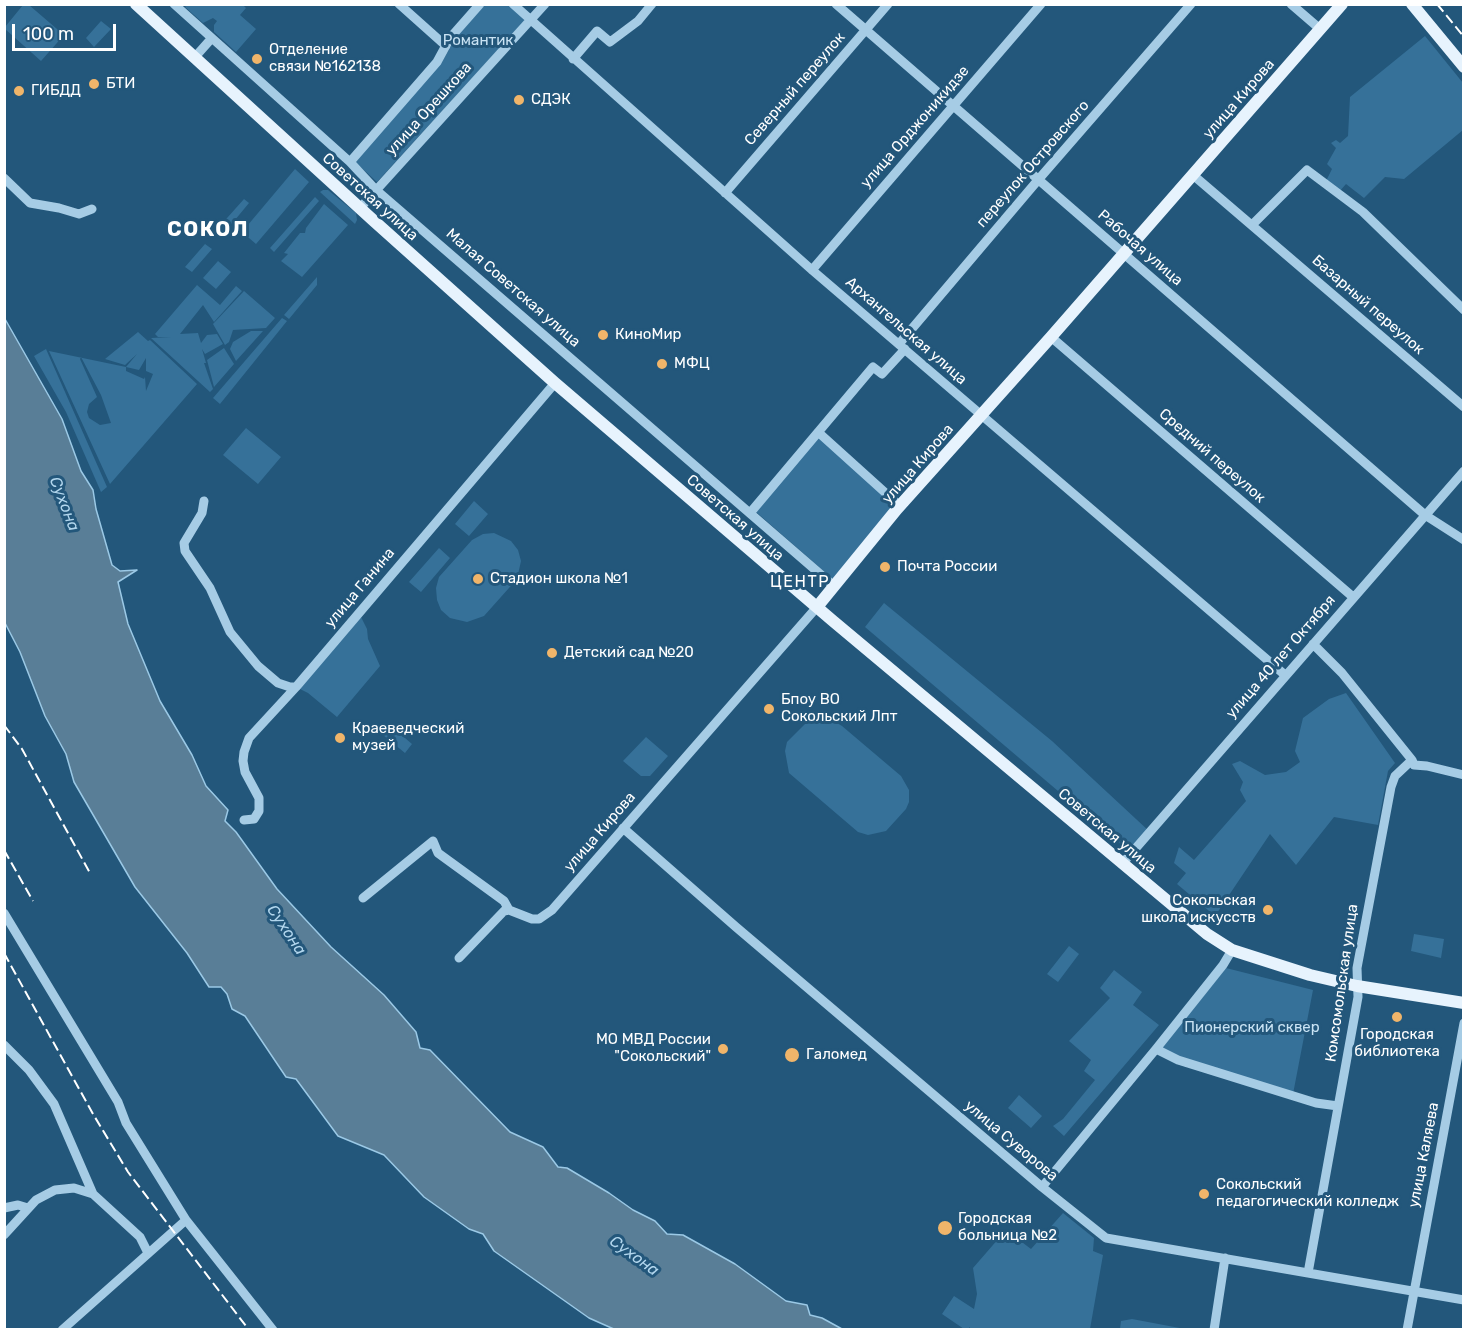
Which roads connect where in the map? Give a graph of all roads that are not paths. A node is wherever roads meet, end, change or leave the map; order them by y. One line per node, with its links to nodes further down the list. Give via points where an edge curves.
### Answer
1 (136, 4): 20 (main road, Советская улица)
2 (399, 4): 19 (street)
3 (480, 4): 19 (street, улица Орешкова)
4 (513, 4): 15 (street, Архангельская улица)
5 (545, 4): 15 (street, улица Орешкова)
6 (652, 4): 21 (street, via 638,21 610,42 597,31)
7 (836, 4): 17 (street, Рабочая улица)
8 (888, 4): 17 (street, Северный переулок)
9 (1041, 4): 23 (street, улица Орджоникидзе)
10 (1191, 4): 27 (street, переулок Островского)
11 (1291, 4): 16 (street)
12 (1342, 4): 16 (main road, улица Кирова)
13 (1412, 4): 22 (main road)
14 (177, 6): 18 (street, Малая Советская улица)
15 (530, 20): 21 (street, Архангельская улица); 28 (street, улица Орешкова)
16 (1320, 29): 25 (main road, улица Кирова)
17 (866, 30): 23 (street, Рабочая улица); 29 (street, Северный переулок)
18 (211, 39): 20 (street); 24 (street, Малая Советская улица)
19 (446, 46): 24 (street, улица Орешкова, via 437,62)
20 (195, 57): 31 (main road, Советская улица)
21 (573, 59): 29 (street, Архангельская улица)
22 (1464, 67)
23 (953, 105): 27 (street, Рабочая улица); 34 (street, улица Орджоникидзе)
24 (350, 162): 28 (street, Малая Советская улица)
25 (1193, 175): 32 (street, Базарный переулок); 33 (main road, улица Кирова)
26 (4, 177): 30 (street, via 30,203 79,214)
27 (1038, 180): 33 (street, Рабочая улица); 37 (street, переулок Островского)
28 (376, 190): 31 (street, улица Орешкова); 45 (street, Малая Советская улица)
29 (725, 192): 34 (street, Архангельская улица)
30 (92, 208)
31 (360, 208): 38 (main road, Советская улица)
32 (1252, 225): 35 (street, via 1307,171 1363,212); 39 (street, Базарный переулок)
33 (1124, 254): 36 (main road, улица Кирова); 46 (street, Рабочая улица)
34 (812, 270): 37 (street, Архангельская улица)
35 (1464, 310)
36 (1051, 338): 40 (main road, улица Кирова); 49 (street, Средний переулок)
37 (902, 346): 40 (street, Архангельская улица); 41 (street, переулок Островского, via 882,374 873,367)
38 (555, 383): 50 (main road, Советская улица); 53 (street, улица Ганина)
39 (1464, 407)
40 (980, 416): 44 (main road, улица Кирова); 52 (street, Архангельская улица)
41 (818, 432): 44 (street); 45 (street, переулок Островского)
42 (1464, 471): 46 (street, улица 40 лет Октября)
43 (204, 501): 53 (street, via 202,513 184,543 185,551 210,588 230,632 278,683)
44 (900, 506): 48 (main road, улица Кирова)
45 (750, 513): 48 (street, Малая Советская улица)
46 (1425, 515): 47 (street, Рабочая улица); 49 (street, улица 40 лет Октября)
47 (1464, 540)
48 (834, 586): 50 (main road, улица Кирова)
49 (1353, 597): 51 (street, улица 40 лет Октября)
50 (816, 607): 57 (street, улица Кирова); 58 (main road, Советская улица)
51 (1313, 644): 52 (street, улица 40 лет Октября); 54 (street, via 1342,673)
52 (1285, 675): 58 (street, улица 40 лет Октября)
53 (296, 687): 56 (street, улица Ганина, via 246,745 245,772 260,798 260,811 254,819)
54 (1412, 760): 55 (street, via 1414,765); 64 (street, Комсомольская улица, via 1395,776 1391,787 1357,968)
55 (1464, 775)
56 (244, 820)
57 (623, 828): 60 (street, улица Кирова, via 545,916 532,919); 70 (street, улица Суворова)
58 (1122, 864): 62 (main road, Советская улица)
59 (363, 898): 60 (street, via 433,841 438,853 504,901)
60 (509, 910): 63 (street)
61 (4, 913): 74 (street)
62 (1232, 950): 64 (main road, Советская улица); 68 (street)
63 (459, 958)
64 (1358, 986): 65 (main road, Советская улица); 69 (street, Комсомольская улица)
65 (1464, 1003)
66 (1464, 1023): 79 (street, улица Каляева)
67 (4, 1045): 71 (street, via 54,1104)
68 (1156, 1049): 69 (street, via 1178,1060); 70 (street)
69 (1338, 1107): 78 (street, Комсомольская улица)
70 (1042, 1187): 77 (street, улица Суворова, via 1106,1238)
71 (93, 1194): 73 (street, via 61,1188 44,1194); 76 (street, via 140,1237)
72 (4, 1208): 73 (street)
73 (28, 1208): 75 (street)
74 (186, 1220): 76 (street); 82 (street)
75 (4, 1235)
76 (148, 1253): 81 (street)
77 (1225, 1258): 78 (street, улица Суворова); 83 (street)
78 (1308, 1273): 79 (street, улица Суворова)
79 (1413, 1292): 80 (street, улица Суворова); 84 (street, улица Каляева)
80 (1464, 1300)
81 (62, 1329)
82 (273, 1329)
83 (1214, 1329)
84 (1407, 1329)

